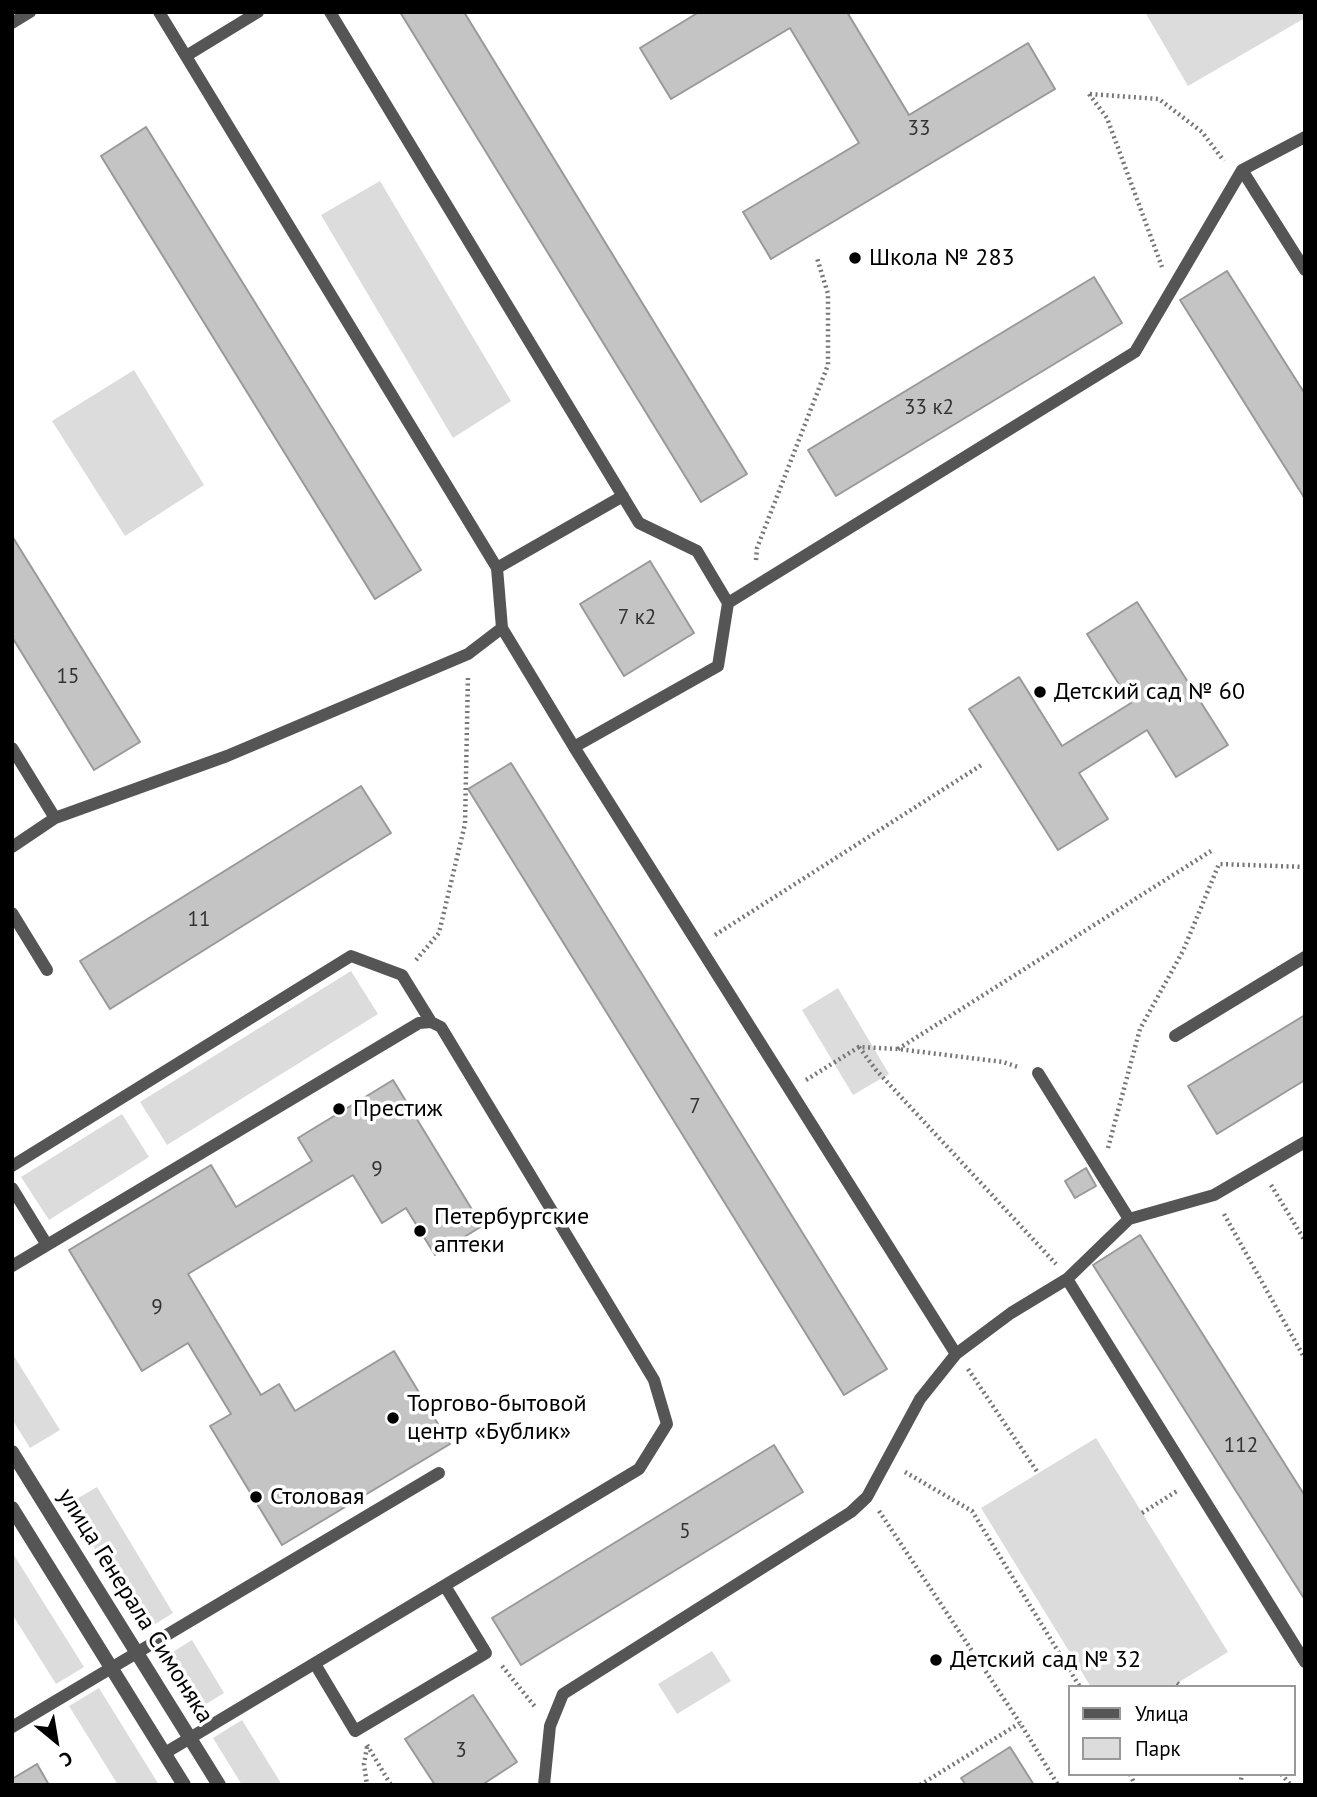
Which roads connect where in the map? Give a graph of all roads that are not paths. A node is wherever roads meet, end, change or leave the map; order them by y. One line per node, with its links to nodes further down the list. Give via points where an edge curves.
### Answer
1 (30, 12): 5 (lane)
2 (159, 12): 6 (lane)
3 (258, 12): 6 (lane)
4 (330, 12): 10 (lane)
5 (12, 23)
6 (186, 56): 11 (lane)
7 (1305, 137): 8 (lane)
8 (1242, 170): 9 (lane); 12 (lane, via 1135,352)
9 (1305, 270)
10 (622, 496): 11 (lane); 12 (lane, via 639,523 697,551)
11 (497, 568): 13 (lane)
12 (728, 603): 14 (lane, via 718,666)
13 (502, 628): 14 (lane); 16 (lane, via 468,654 227,756)
14 (574, 747): 31 (lane)
15 (12, 748): 16 (lane)
16 (55, 818): 17 (lane)
17 (12, 847)
18 (12, 913): 20 (lane)
19 (1305, 957): 22 (lane)
20 (47, 970)
21 (431, 1022): 25 (lane, via 402,975 351,956); 28 (lane, via 419,1023); 35 (lane, via 442,1027 654,1380 667,1424 639,1469)
22 (1175, 1037)
23 (1038, 1073): 27 (lane)
24 (1305, 1142): 27 (lane, via 1214,1195)
25 (12, 1166)
26 (12, 1188): 28 (lane)
27 (1129, 1219): 30 (lane)
28 (47, 1245): 29 (lane)
29 (12, 1266)
30 (1067, 1279): 31 (lane); 37 (lane)
31 (956, 1354): 45 (lane, via 920,1399 867,1497 851,1512 563,1694 550,1726)
32 (12, 1452): 36 (street, улица Генерала Симоняка)
33 (439, 1473): 36 (lane)
34 (12, 1508): 39 (street)
35 (445, 1586): 38 (lane); 38 (lane, via 485,1653 355,1731)
36 (138, 1654): 39 (lane); 41 (street, улица Генерала Симоняка)
37 (1305, 1662)
38 (315, 1664): 41 (lane)
39 (112, 1669): 40 (lane); 42 (street)
40 (12, 1727)
41 (190, 1738): 42 (lane); 44 (street, улица Генерала Симоняка)
42 (164, 1753): 43 (street)
43 (184, 1785)
44 (219, 1785)
45 (544, 1785)

